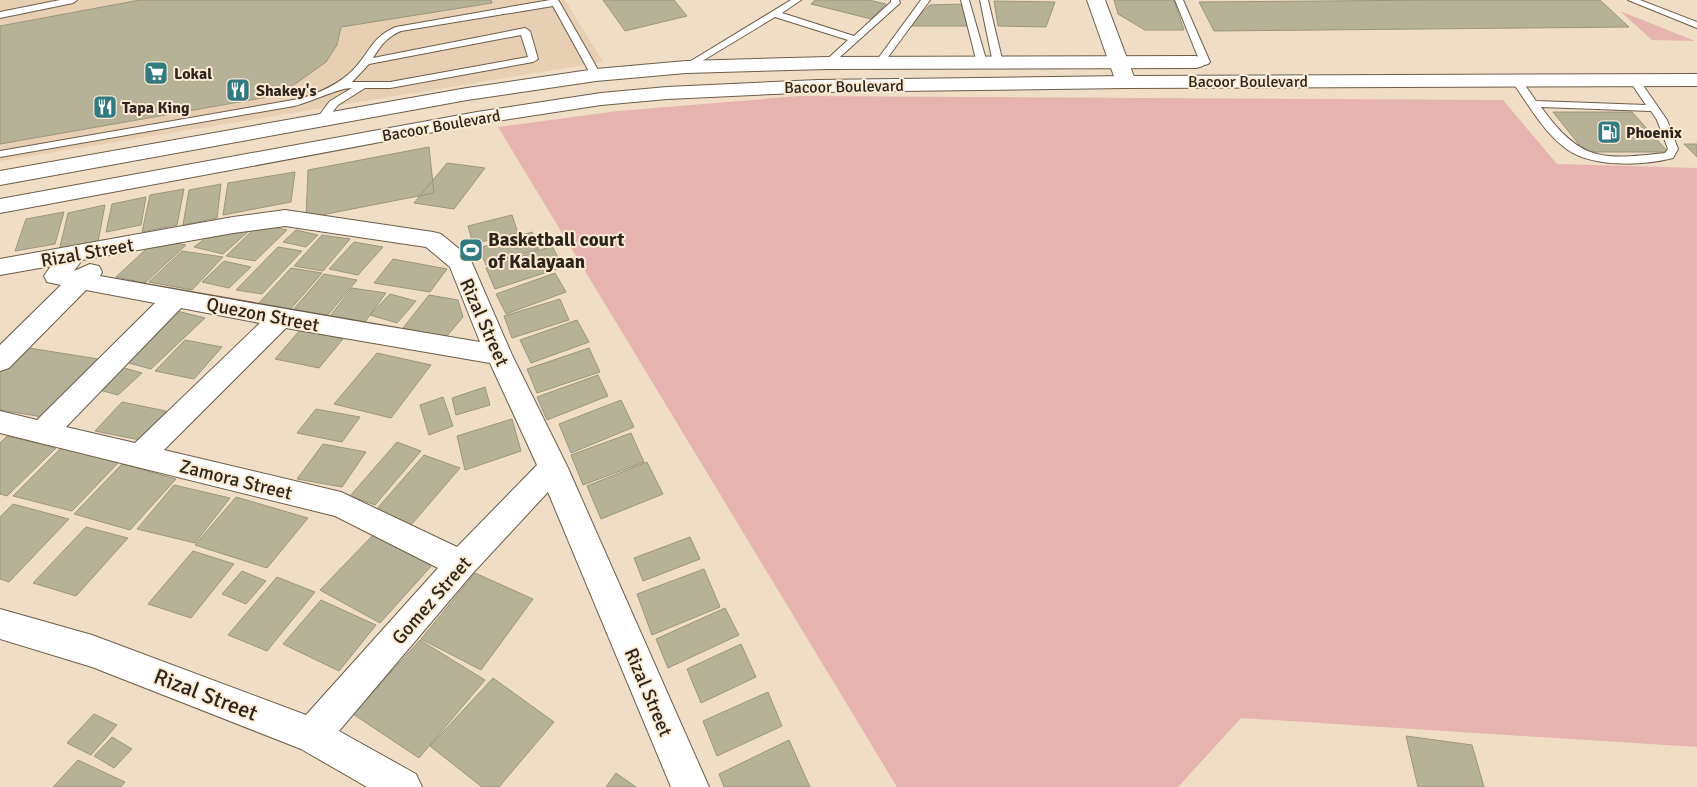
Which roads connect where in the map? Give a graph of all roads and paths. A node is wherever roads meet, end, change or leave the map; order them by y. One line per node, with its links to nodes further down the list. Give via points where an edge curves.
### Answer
1 (73, 0): 12 (lane)
2 (797, 0): 11 (lane)
3 (895, 0): 15 (lane, via 896,3)
4 (926, 0): 17 (lane)
5 (965, 0): 22 (lane)
6 (984, 0): 22 (lane)
7 (1096, 0): 18 (main road)
8 (1179, 0): 19 (lane)
9 (555, 1): 13 (lane); 24 (lane)
10 (1638, 1): 14 (lane)
11 (774, 14): 15 (lane); 23 (lane)
12 (0, 15)
13 (522, 20): 16 (lane); 16 (lane, via 392,31 377,41); 30 (lane, via 533,59 390,85)
14 (1697, 25)
15 (855, 39): 21 (lane)
16 (365, 62): 29 (lane)
17 (880, 62): 21 (main road, Bacoor Boulevard); 22 (main road, Bacoor Boulevard)
18 (1118, 62): 19 (main road, Bacoor Boulevard); 22 (main road, Bacoor Boulevard); 28 (main road)
19 (1205, 62): 20 (main road, Bacoor Boulevard)
20 (1225, 62)
21 (828, 63): 23 (main road, Bacoor Boulevard)
22 (990, 63)
23 (686, 67): 24 (main road, Bacoor Boulevard)
24 (596, 75): 31 (main road); 34 (main road, Bacoor Boulevard)
25 (1516, 80): 26 (main road, Bacoor Boulevard); 28 (main road, Bacoor Boulevard); 32 (lane)
26 (1634, 80): 27 (main road, Bacoor Boulevard); 33 (lane)
27 (1697, 80)
28 (1126, 82): 31 (main road, Bacoor Boulevard, via 739,88)
29 (342, 85): 30 (lane); 35 (lane, via 321,96 294,103)
30 (364, 85): 34 (lane, via 334,102)
31 (601, 99): 37 (main road, Bacoor Boulevard, via 477,118)
32 (1534, 104): 33 (lane); 33 (lane, via 1573,149 1589,157 1634,160 1669,156 1672,149)
33 (1654, 108)
34 (320, 121): 36 (main road, Bacoor Boulevard)
35 (0, 154)
36 (0, 178)
37 (0, 206)
38 (122, 246): 39 (main road, Rizal Street); 41 (main road); 44 (main road, Rizal Street, via 285,218 433,240 460,263)
39 (74, 254): 40 (main road, Rizal Street); 41 (main road, Quezon Street, via 56,276)
40 (0, 267)
41 (79, 281): 42 (main road, Quezon Street); 45 (main road)
42 (177, 298): 43 (main road, Quezon Street); 47 (main road)
43 (280, 318): 44 (main road, Quezon Street); 48 (main road)
44 (499, 355): 49 (main road, Rizal Street)
45 (0, 361)
46 (0, 422): 47 (main road, Zamora Street)
47 (44, 431): 48 (main road, Zamora Street)
48 (140, 456): 50 (main road, Zamora Street, via 340,504)
49 (553, 468): 50 (main road, Gomez Street); 54 (main road, Rizal Street)
50 (461, 564): 52 (main road, Gomez Street)
51 (0, 624): 52 (main road, Rizal Street, via 92,651)
52 (312, 735): 53 (main road, Rizal Street)
53 (403, 787)
54 (690, 787)

